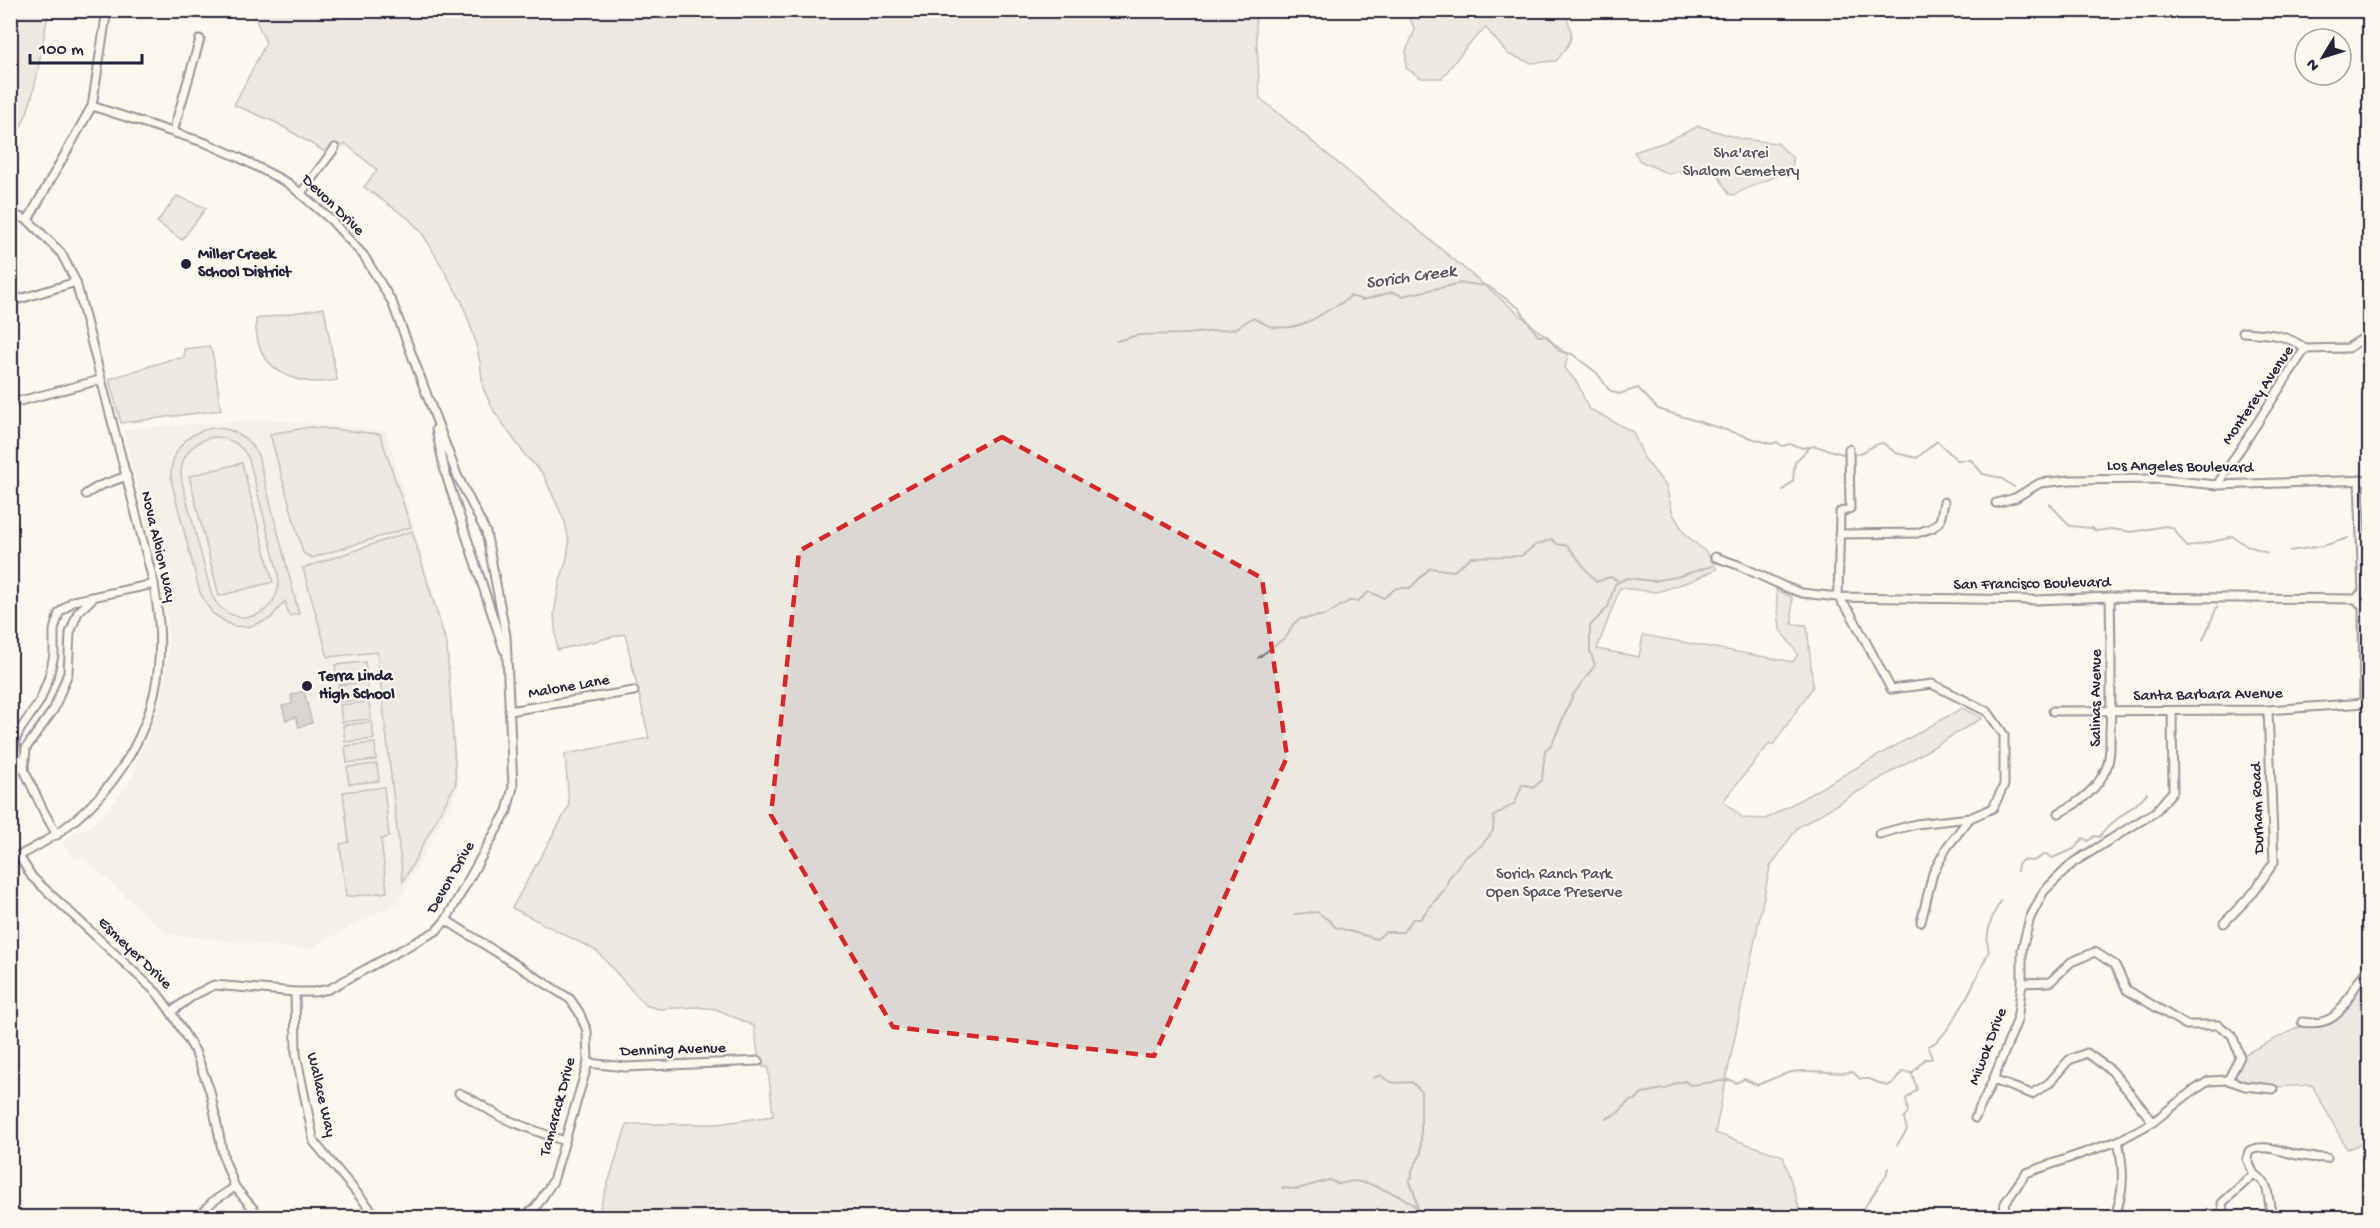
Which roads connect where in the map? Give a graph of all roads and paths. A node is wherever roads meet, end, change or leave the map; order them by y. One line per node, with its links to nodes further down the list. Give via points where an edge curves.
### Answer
1 (107, 10): 3 (street)
2 (200, 39): 4 (street)
3 (92, 106): 4 (street, Devon Drive); 8 (street)
4 (173, 132): 6 (street, Devon Drive, via 238,157)
5 (335, 148): 6 (street)
6 (302, 193): 16 (street, Devon Drive, via 364,256 392,302)
7 (10, 214): 8 (street, Nova Albion Way)
8 (28, 220): 9 (street, Nova Albion Way, via 61,254)
9 (76, 282): 10 (street); 14 (street, Nova Albion Way)
10 (13, 302)
11 (2243, 332): 13 (street, via 2295,340)
12 (2370, 334): 13 (street, Monterey Avenue, via 2348,348)
13 (2304, 349): 21 (street, Monterey Avenue)
14 (100, 380): 15 (street); 18 (street, Nova Albion Way)
15 (20, 401)
16 (431, 406): 32 (street, Devon Drive, via 445,472); 32 (street, Devon Drive, via 457,475 486,532)
17 (1849, 449): 25 (street, via 1850,509 1840,512)
18 (127, 476): 22 (street); 27 (street, Nova Albion Way)
19 (2359, 480): 20 (street, Los Angeles Boulevard); 21 (street, Los Angeles Boulevard); 31 (street)
20 (2370, 480)
21 (2217, 485): 24 (street, Los Angeles Boulevard, via 2156,479 2070,480 2040,483 2015,498)
22 (86, 494)
23 (1944, 502): 25 (street, via 1940,521 1926,531)
24 (1996, 503)
25 (1839, 534): 28 (street)
26 (1715, 557): 28 (street, San Francisco Boulevard, via 1802,593)
27 (154, 584): 30 (street); 43 (street, Nova Albion Way, via 159,664 142,730 111,785)
28 (1838, 597): 29 (street, San Francisco Boulevard); 41 (street, via 1891,689 1932,684 1988,712 2004,735 2004,785 1993,808)
29 (2110, 597): 31 (street, San Francisco Boulevard); 37 (street, Salinas Avenue)
30 (93, 598): 39 (street, via 78,612 70,633 68,673 54,709 26,748); 39 (street, via 73,601 59,613 49,677 40,701 15,741)
31 (2364, 599): 34 (street, Santa Barbara Avenue, via 2364,703)
32 (508, 664): 35 (street, Devon Drive)
33 (634, 691): 35 (street, Malone Lane)
34 (2268, 710): 38 (street, Santa Barbara Avenue); 48 (street, Durham Road, via 2274,862 2254,892)
35 (509, 711): 46 (street, Devon Drive, via 513,787 507,811)
36 (2053, 711): 37 (street, Santa Barbara Avenue)
37 (2112, 711): 38 (street, Santa Barbara Avenue); 40 (street, Salinas Avenue, via 2106,769 2090,793)
38 (2172, 711): 50 (street, Miwok Drive, via 2173,791 2155,813 2074,862 2044,891 2027,928 2022,949)
39 (24, 770): 43 (street)
40 (2059, 813)
41 (1970, 818): 42 (street, via 1916,824); 47 (street, via 1933,873)
42 (1879, 834)
43 (57, 835): 44 (street, Nova Albion Way)
44 (19, 856): 45 (street, Nova Albion Way); 52 (street, Esmeyer Drive, via 32,877 157,993)
45 (10, 860)
46 (446, 920): 51 (street, Devon Drive, via 436,931 329,989); 55 (street, Tamarack Drive, via 570,999 587,1031)
47 (1921, 922)
48 (2224, 923)
49 (2370, 967): 53 (street, via 2340,1011 2319,1025)
50 (2022, 983): 56 (street, Miwok Drive, via 2017,1021); 57 (street, via 2050,982 2071,962 2095,952 2115,965 2127,990 2186,1025 2218,1024 2232,1035 2240,1057)
51 (295, 992): 52 (street, Devon Drive, via 214,985); 69 (street, Wallace Way, via 296,1054 314,1143)
52 (171, 1012): 66 (street, Esmeyer Drive, via 195,1051 210,1091 224,1159)
53 (2302, 1022)
54 (759, 1061): 55 (street, Denning Avenue, via 626,1068)
55 (588, 1063): 62 (street, Tamarack Drive)
56 (1993, 1080): 60 (street, Miwok Drive); 61 (street, via 2032,1094 2049,1083 2069,1060 2087,1053 2112,1071)
57 (2228, 1080): 58 (street); 61 (street, via 2209,1081)
58 (2273, 1089)
59 (459, 1093): 62 (street, via 498,1115)
60 (1975, 1118)
61 (2153, 1122): 63 (street)
62 (565, 1141): 70 (street, Tamarack Drive, via 548,1191)
63 (2118, 1141): 71 (street, via 2026,1173 2005,1203); 72 (street, via 2122,1198)
64 (2327, 1158): 65 (street, via 2255,1148 2246,1156)
65 (2254, 1174): 73 (street, via 2222,1203); 74 (street, via 2267,1188)
66 (235, 1186): 67 (street); 68 (street, Esmeyer Drive)
67 (198, 1218)
68 (261, 1218)
69 (378, 1218)
70 (522, 1218)
71 (2003, 1218)
72 (2114, 1218)
73 (2224, 1218)
74 (2272, 1218)

